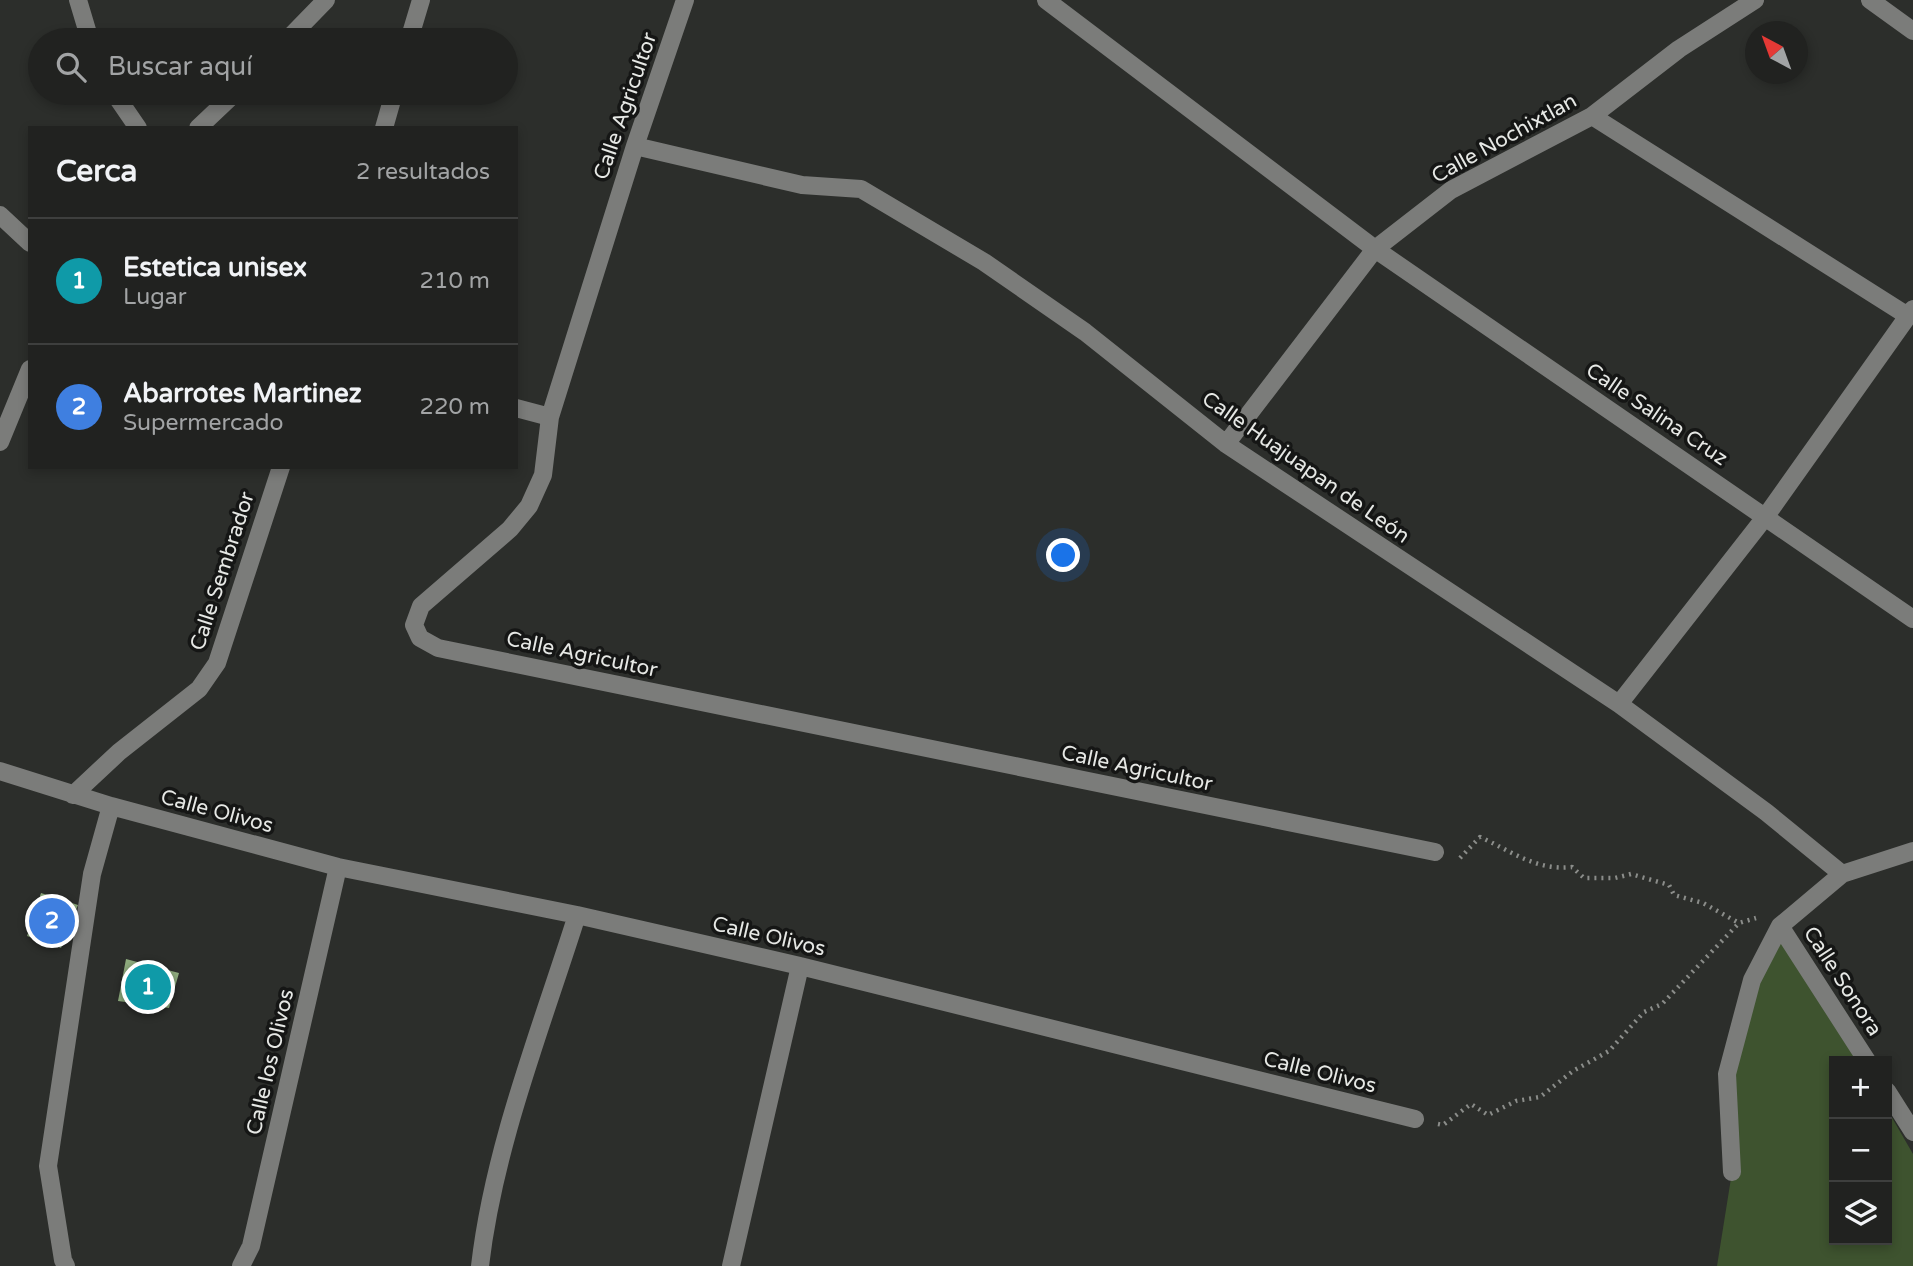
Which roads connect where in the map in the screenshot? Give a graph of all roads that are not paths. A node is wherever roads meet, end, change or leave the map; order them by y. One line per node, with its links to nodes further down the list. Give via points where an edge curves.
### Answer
1 (78, 0): 8 (street)
2 (326, 0): 9 (street)
3 (421, 0): 10 (street)
4 (685, 0): 19 (street, Calle Agricultor)
5 (1046, 0): 22 (street, Calle Salina Cruz)
6 (1755, 0): 15 (street, Calle Nochixtlan, via 1679,49)
7 (1870, 0): 11 (street)
8 (86, 28)
9 (299, 28)
10 (413, 28)
11 (1913, 31)
12 (122, 105): 16 (street)
13 (222, 105): 17 (street)
14 (391, 105): 18 (street)
15 (1592, 116): 22 (street, Calle Nochixtlan, via 1451,190); 23 (street)
16 (137, 126)
17 (200, 126)
18 (385, 126)
19 (635, 146): 26 (street, Calle Agricultor); 28 (street, Calle Huajuapan de León, via 802,185 861,189 984,262 1085,332)
20 (0, 215): 21 (street)
21 (28, 241)
22 (1375, 249): 28 (street, Calle Nochixtlan); 30 (street, Calle Salina Cruz)
23 (1910, 313): 30 (street)
24 (28, 374): 27 (street)
25 (518, 409): 26 (street)
26 (550, 417): 37 (street, Calle Agricultor, via 543,475 529,506 510,529 421,606 414,625 420,638 439,648)
27 (0, 442)
28 (1226, 444): 32 (street, Calle Huajuapan de León)
29 (280, 469): 34 (street, Calle Sembrador, via 217,663 199,689)
30 (1766, 516): 31 (street, Calle Salina Cruz); 32 (street)
31 (1913, 619)
32 (1619, 704): 39 (street, Calle Huajuapan de León)
33 (0, 771): 34 (street, Calle Olivos)
34 (73, 795): 35 (street, Calle Olivos)
35 (111, 806): 38 (street, Calle Olivos); 48 (street, via 92,874 48,1166)
36 (1913, 851): 39 (street)
37 (1435, 852)
38 (338, 867): 40 (street, Calle Olivos); 49 (street, Calle los Olivos, via 251,1246)
39 (1842, 874): 41 (street)
40 (577, 915): 42 (street, Calle Olivos); 50 (street, via 506,1142)
41 (1780, 926): 43 (street, Calle Sonora); 47 (street, via 1752,980 1727,1074)
42 (800, 966): 45 (street, Calle Olivos); 51 (street)
43 (1864, 1056)
44 (1892, 1099): 46 (street)
45 (1415, 1119)
46 (1913, 1132)
47 (1732, 1172)
48 (66, 1266)
49 (241, 1266)
50 (480, 1266)
51 (731, 1266)

